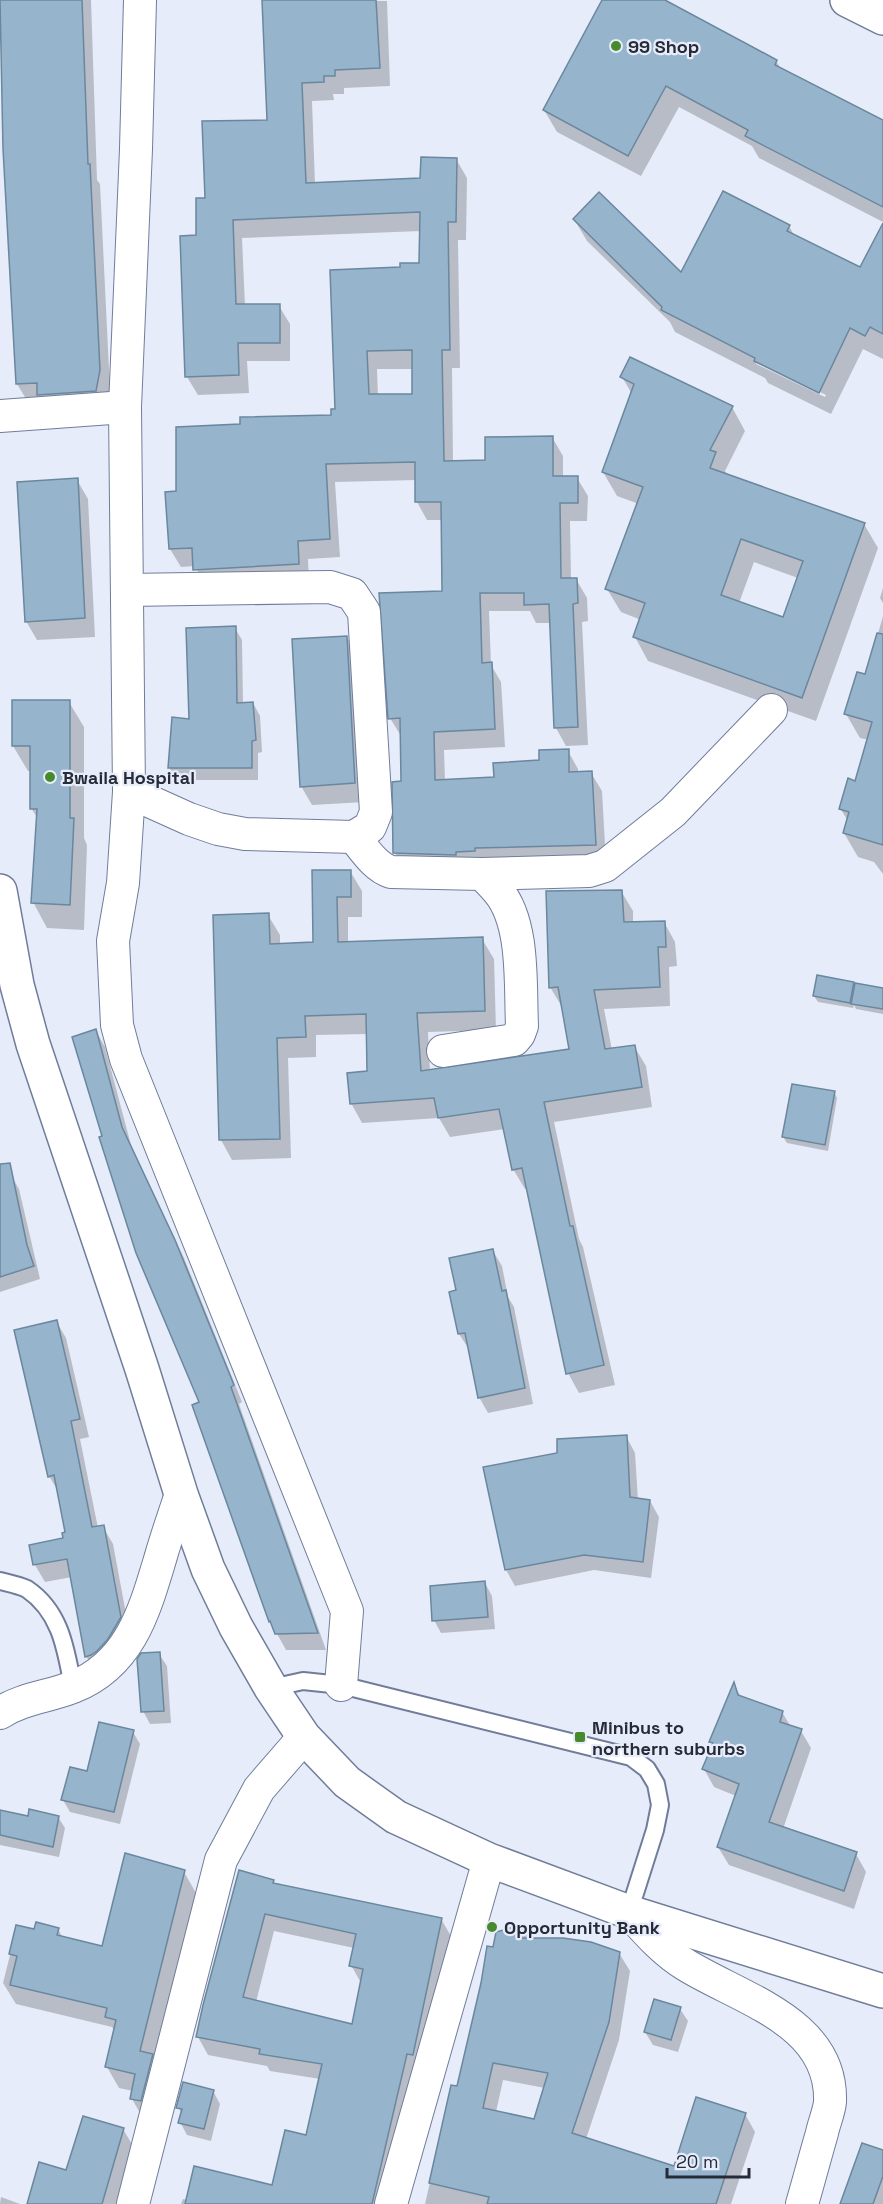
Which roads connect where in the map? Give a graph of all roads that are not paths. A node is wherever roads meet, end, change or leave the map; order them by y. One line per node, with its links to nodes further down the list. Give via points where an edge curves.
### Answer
1 (140, 0): 4 (street)
2 (847, 0): 3 (main road)
3 (883, 18)
4 (125, 407): 5 (street); 6 (street)
5 (0, 416)
6 (127, 590): 8 (street); 9 (street, via 330,587 352,594 364,612 376,812 370,827)
7 (771, 710): 10 (street, via 673,812 605,866 589,871)
8 (129, 792): 9 (street, via 227,831); 15 (street, via 123,883 112,941 117,1025 126,1059 347,1611)
9 (354, 837): 10 (street, via 379,865 391,872)
10 (482, 874): 12 (street, via 499,892 517,938 522,1026 514,1040)
11 (0, 891): 13 (main road, via 17,985 33,1044)
12 (442, 1051)
13 (181, 1494): 16 (street, via 146,1608 133,1636 114,1660); 17 (main road, via 213,1579)
14 (0, 1581): 16 (lane, via 26,1589 50,1611 65,1641)
15 (341, 1685): 17 (lane, via 303,1681); 21 (lane, via 631,1757 647,1769 656,1784 660,1805)
16 (73, 1687): 18 (street, via 33,1697)
17 (271, 1688): 19 (main road)
18 (0, 1713)
19 (304, 1737): 20 (main road, via 347,1782 396,1817); 23 (street, via 259,1789 221,1860)
20 (489, 1860): 21 (main road); 24 (street)
21 (629, 1912): 22 (main road); 25 (street, via 684,1964 786,2020 805,2035 818,2054 828,2078 830,2103)
22 (883, 1991)
23 (133, 2204)
24 (391, 2204)
25 (802, 2204)

